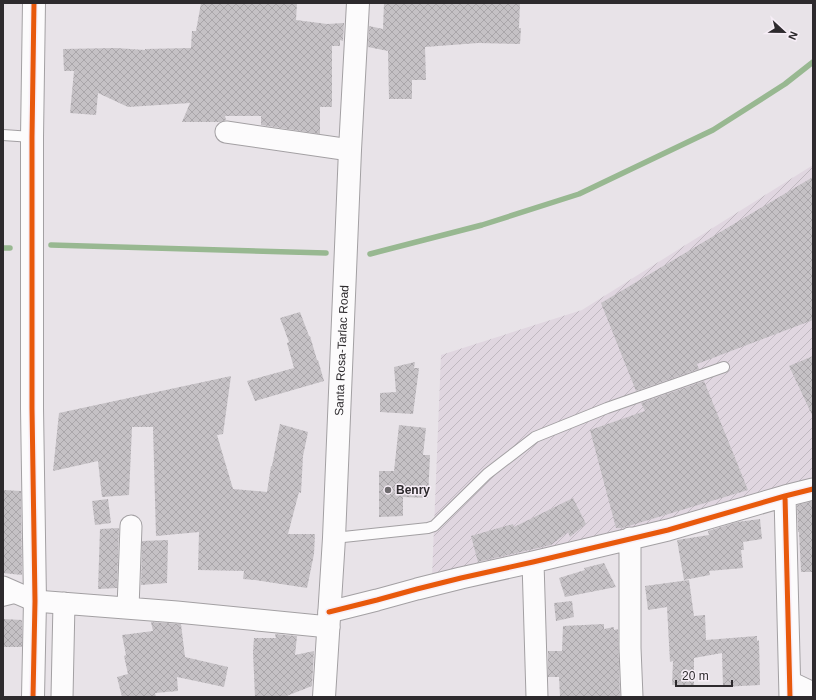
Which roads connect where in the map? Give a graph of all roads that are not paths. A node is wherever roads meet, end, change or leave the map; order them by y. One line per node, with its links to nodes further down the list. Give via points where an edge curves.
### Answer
1 (34, 3): 5 (main road)
2 (358, 3): 6 (main road, Santa Rosa-Tarlac Road)
3 (226, 132): 6 (street)
4 (3, 135): 5 (lane)
5 (32, 137): 15 (main road)
6 (350, 150): 11 (main road, Santa Rosa-Tarlac Road)
7 (724, 367): 11 (lane, via 607,408 535,437 487,474 434,526)
8 (813, 489): 9 (street)
9 (786, 496): 12 (street, via 668,530); 20 (street)
10 (131, 526): 18 (street)
11 (334, 538): 19 (main road, Santa Rosa-Tarlac Road)
12 (630, 538): 13 (street); 26 (street)
13 (533, 562): 19 (street, via 417,588 377,600); 25 (street)
14 (3, 587): 15 (street)
15 (29, 598): 16 (lane); 17 (street); 22 (main road)
16 (3, 601)
17 (64, 603): 18 (street); 23 (street)
18 (128, 608): 19 (street)
19 (329, 620): 24 (main road, Santa Rosa-Tarlac Road)
20 (790, 690): 21 (street)
21 (813, 693)
22 (33, 697)
23 (62, 697)
24 (324, 697)
25 (537, 697)
26 (632, 697)

